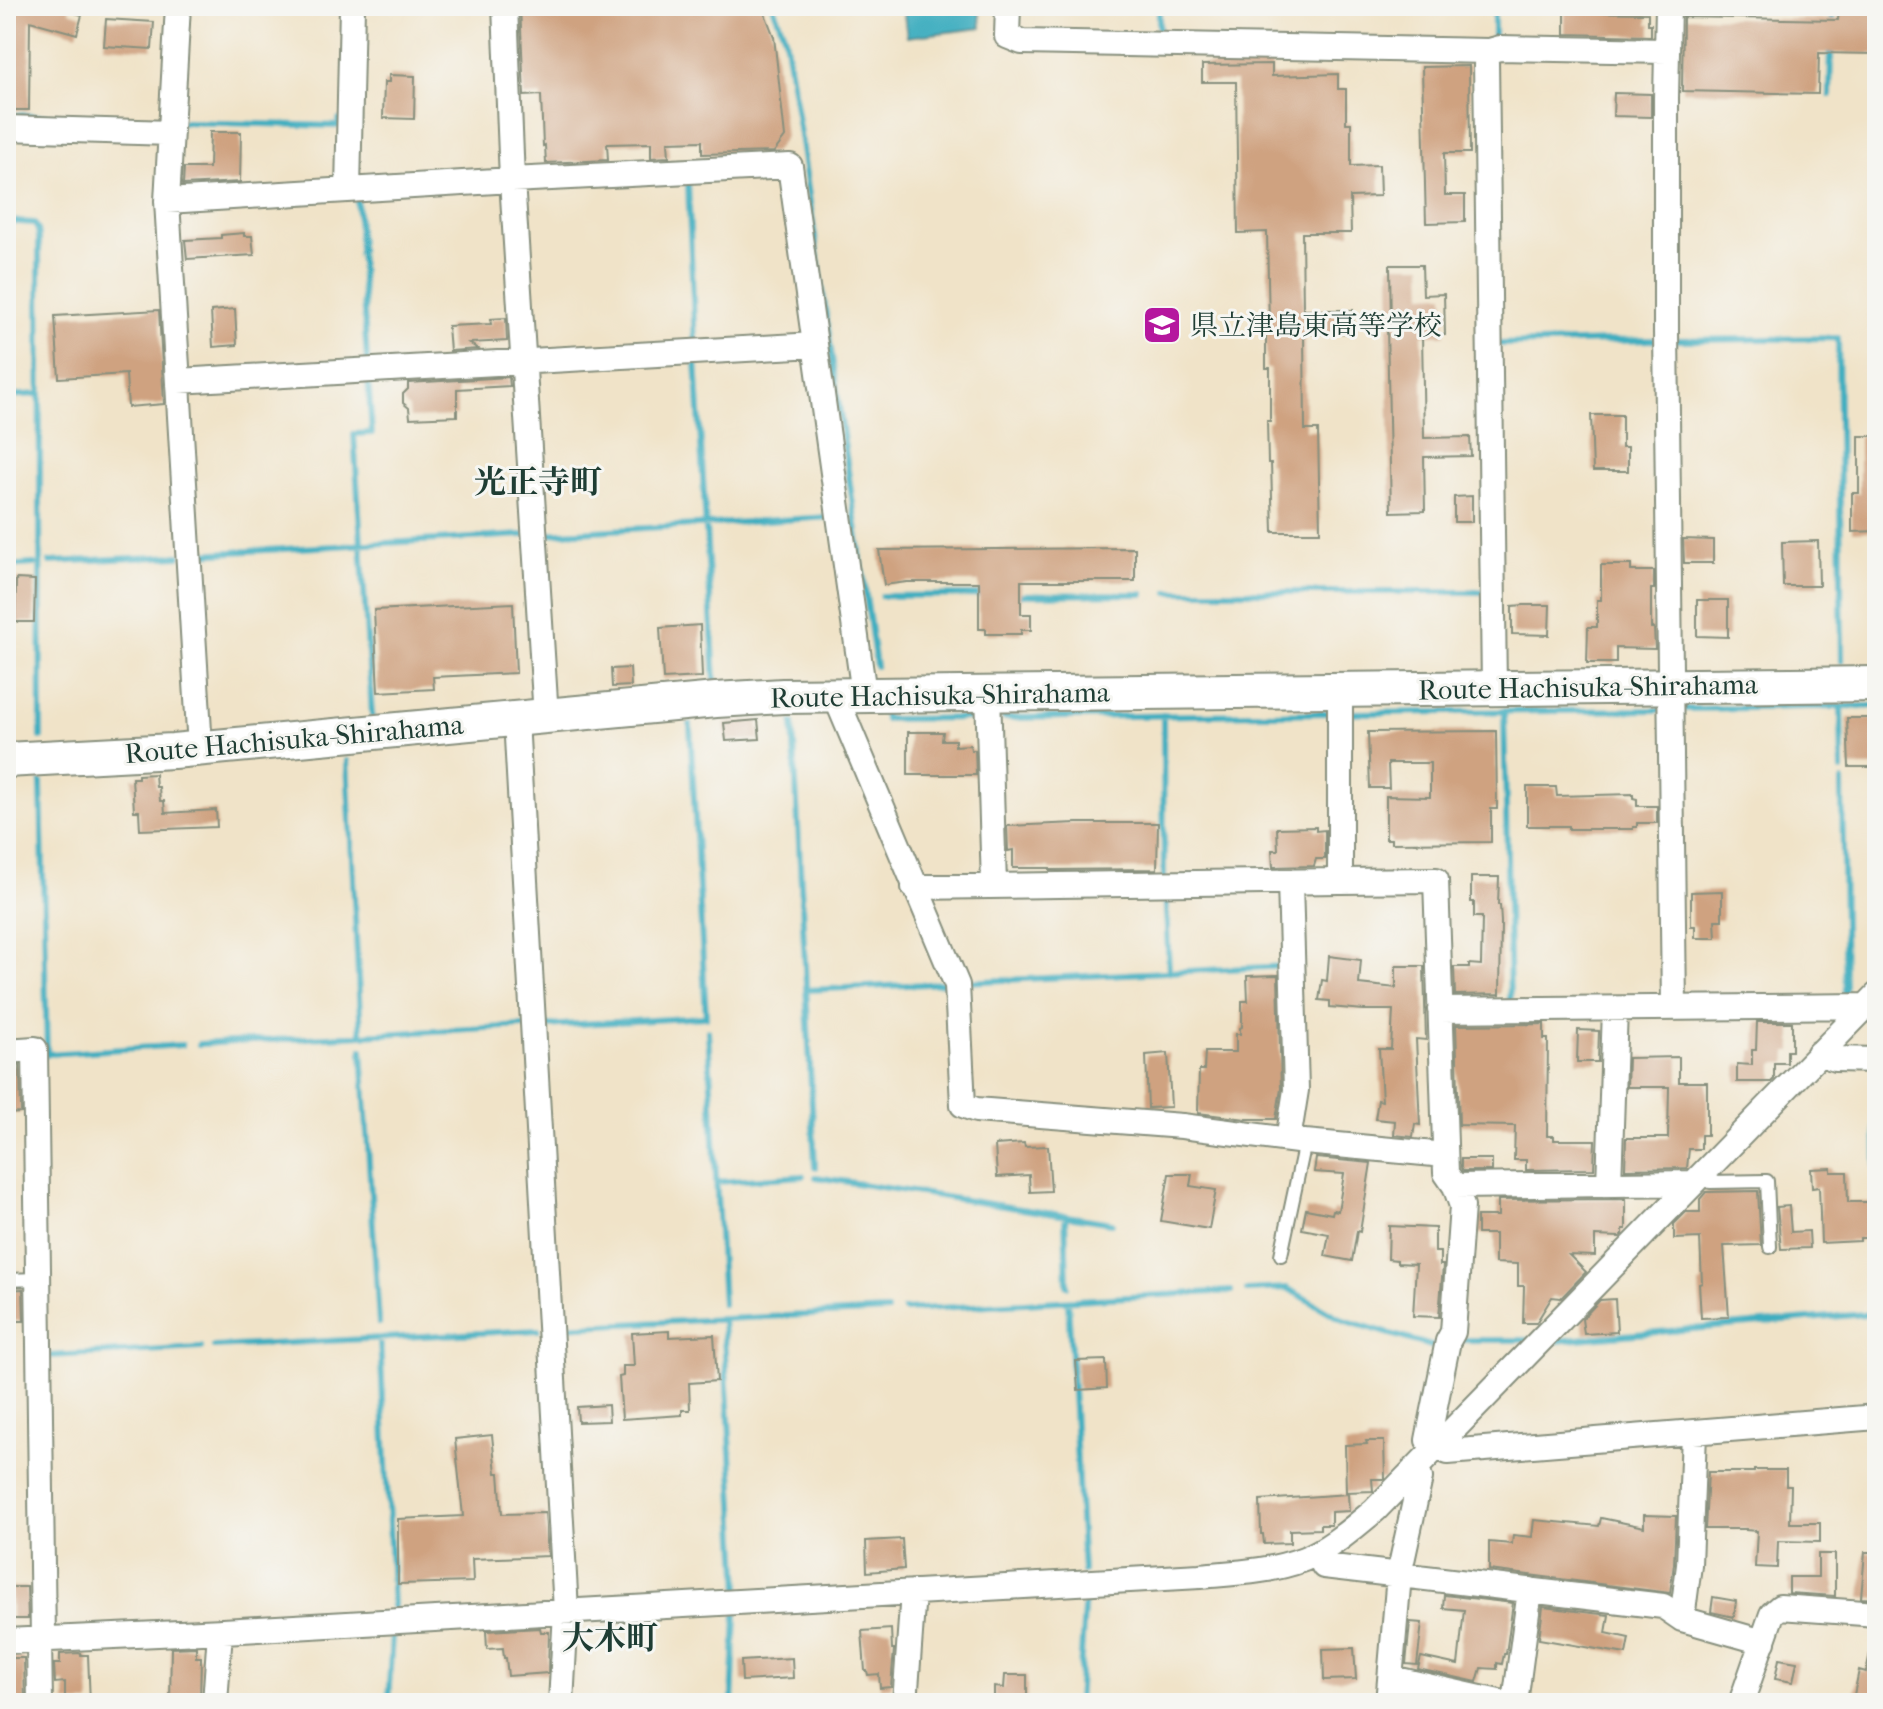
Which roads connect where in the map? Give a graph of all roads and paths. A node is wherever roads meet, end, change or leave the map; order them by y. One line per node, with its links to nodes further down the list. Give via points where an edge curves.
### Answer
1 (178, 6): 9 (street)
2 (352, 6): 11 (street)
3 (505, 6): 10 (street)
4 (1008, 6): 6 (street, via 1007,36 1022,42)
5 (1668, 6): 7 (street)
6 (1489, 51): 7 (street); 18 (street)
7 (1667, 51): 17 (street)
8 (6, 128): 9 (street)
9 (171, 133): 12 (street)
10 (512, 180): 11 (street); 13 (street, via 790,166); 14 (street)
11 (348, 190): 12 (street)
12 (167, 201): 15 (street)
13 (815, 345): 14 (street); 21 (street)
14 (524, 361): 15 (street); 22 (street)
15 (178, 381): 23 (street)
16 (1877, 684): 17 (main road, Route Hachisuka-Shirahama)
17 (1671, 686): 18 (main road, Route Hachisuka-Shirahama); 30 (street)
18 (1494, 688): 19 (main road, Route Hachisuka-Shirahama)
19 (1340, 690): 20 (main road, Route Hachisuka-Shirahama); 25 (street)
20 (988, 693): 21 (main road, Route Hachisuka-Shirahama); 27 (street)
21 (850, 695): 22 (main road, Route Hachisuka-Shirahama, via 716,700); 28 (street)
22 (531, 718): 23 (main road, Route Hachisuka-Shirahama); 53 (street)
23 (200, 748): 24 (main road, Route Hachisuka-Shirahama)
24 (6, 760)
25 (1340, 881): 26 (street); 32 (street, via 1436,880)
26 (1290, 882): 27 (street); 36 (street)
27 (994, 885): 28 (street)
28 (914, 887): 36 (street, via 957,985 963,1105)
29 (1871, 1000): 30 (street); 34 (street)
30 (1674, 1008): 31 (street)
31 (1615, 1009): 32 (street); 39 (street)
32 (1440, 1010): 37 (street)
33 (6, 1051): 43 (street, via 35,1049)
34 (1819, 1053): 35 (street, via 1835,1059); 38 (street)
35 (1877, 1060)
36 (1296, 1141): 37 (street); 42 (lane)
37 (1445, 1155): 40 (street, via 1446,1173)
38 (1697, 1179): 39 (street); 41 (lane, via 1767,1181); 47 (street)
39 (1609, 1184): 40 (street)
40 (1455, 1186): 47 (street, via 1462,1206 1453,1332 1428,1440)
41 (1770, 1247)
42 (1281, 1255)
43 (38, 1279): 44 (lane); 57 (street)
44 (6, 1280)
45 (1877, 1417): 46 (street)
46 (1694, 1433): 47 (street, via 1448,1452); 55 (street)
47 (1436, 1447): 48 (street)
48 (1417, 1467): 49 (street, via 1375,1510); 50 (street, via 1420,1478)
49 (1317, 1553): 50 (street, via 1324,1566); 52 (street, via 1255,1572)
50 (1399, 1575): 51 (street); 60 (street)
51 (1530, 1590): 55 (street, via 1663,1606); 68 (street)
52 (913, 1592): 53 (street); 65 (street)
53 (566, 1611): 56 (street); 64 (street)
54 (1877, 1614): 59 (street, via 1780,1607 1772,1614)
55 (1682, 1619): 59 (street)
56 (220, 1631): 57 (street); 63 (street)
57 (41, 1640): 58 (street); 62 (street)
58 (6, 1641)
59 (1763, 1642): 69 (street)
60 (1391, 1678): 61 (street); 66 (street)
61 (1453, 1698): 67 (street)
62 (40, 1703)
63 (215, 1703)
64 (561, 1703)
65 (905, 1703)
66 (1388, 1703)
67 (1503, 1703)
68 (1515, 1703)
69 (1741, 1703)

